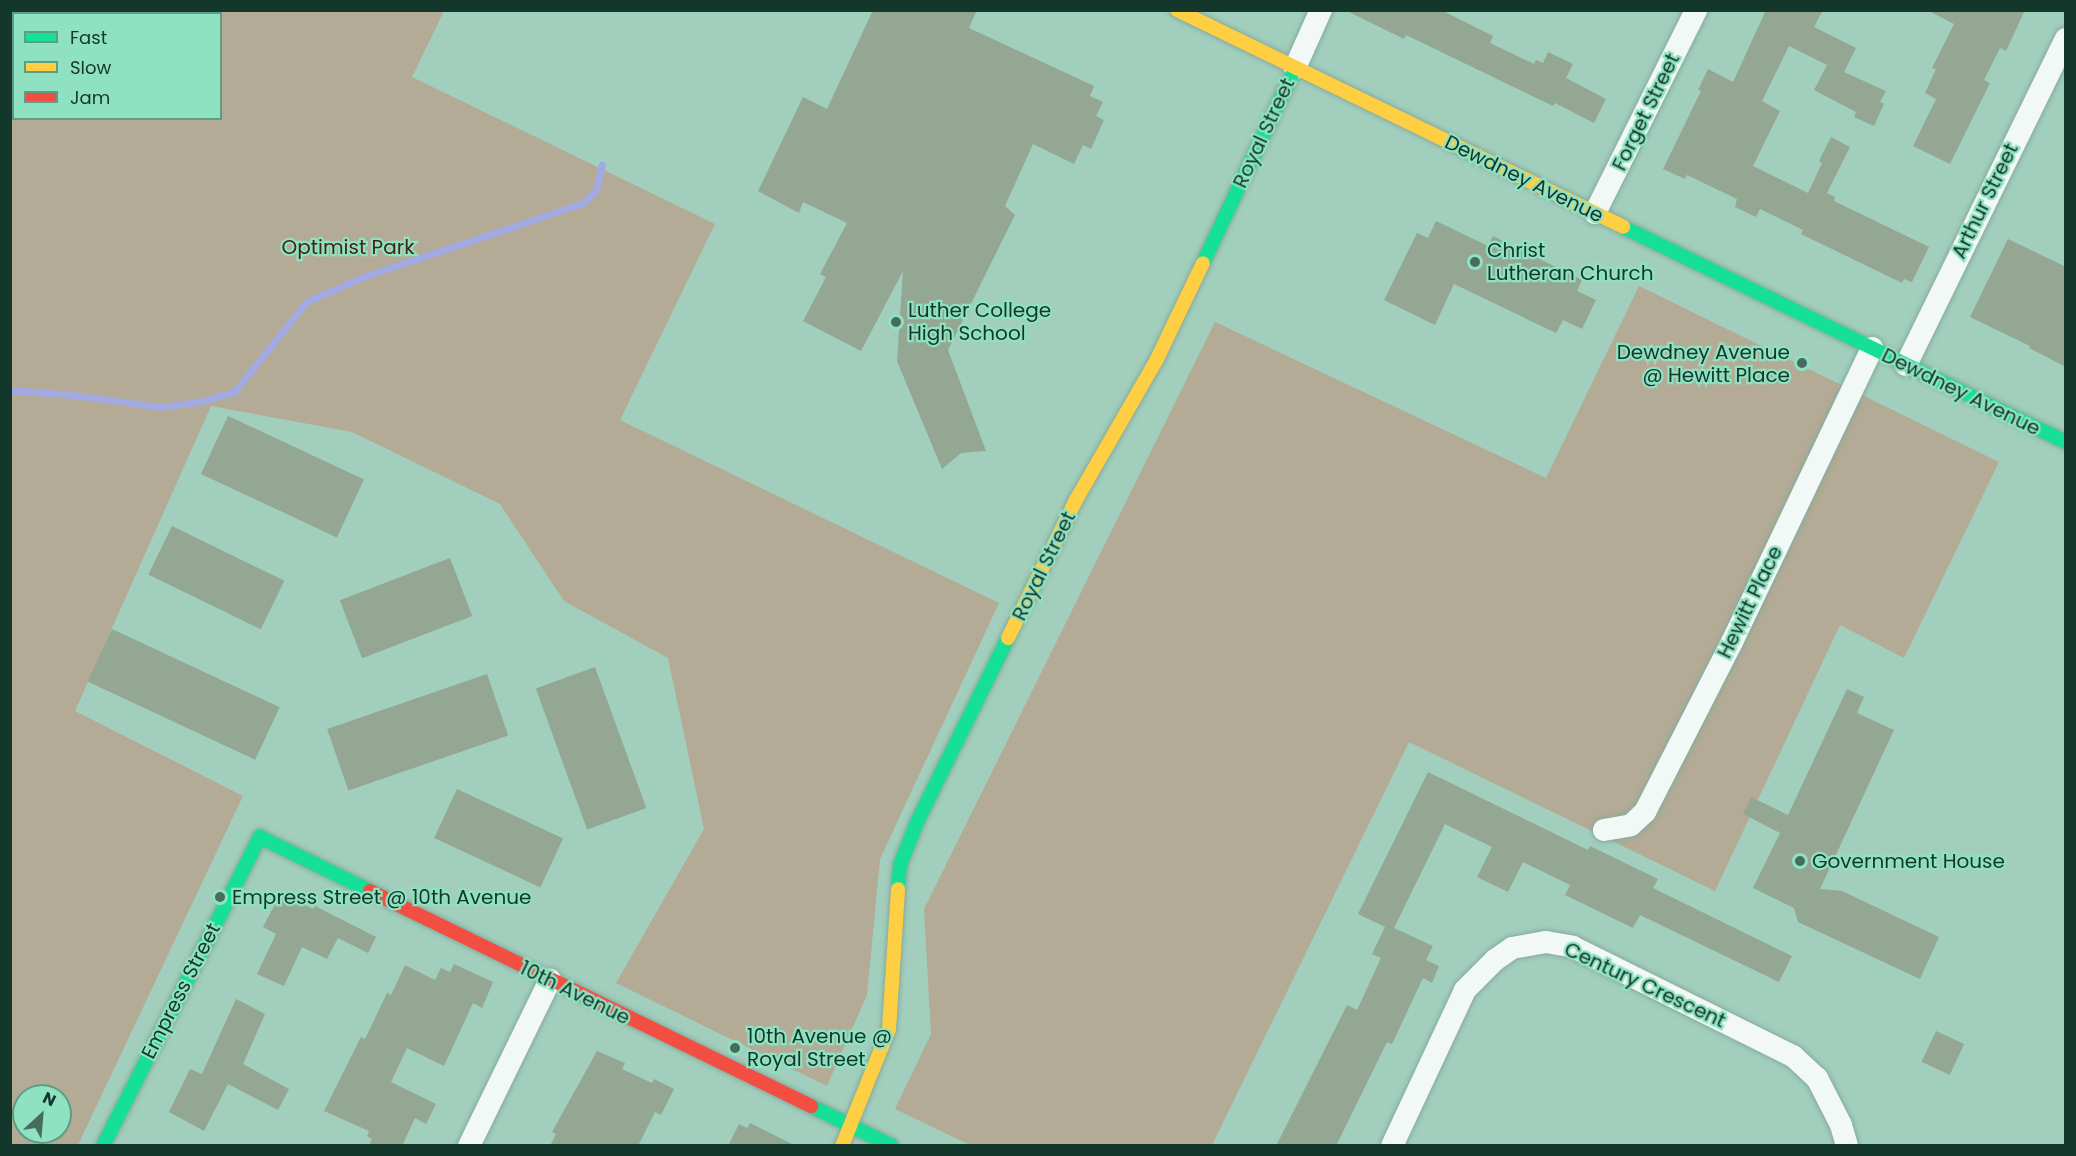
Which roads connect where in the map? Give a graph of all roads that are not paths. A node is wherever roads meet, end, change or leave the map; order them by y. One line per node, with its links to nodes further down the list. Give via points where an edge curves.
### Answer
1 (1177, 10): 5 (street, Dewdney Avenue)
2 (1322, 10): 5 (street, Royal Street)
3 (1696, 10): 6 (street, Forget Street)
4 (2066, 39): 8 (street, Arthur Street)
5 (1295, 68): 6 (street, Dewdney Avenue); 13 (street, Royal Street, via 1157,359 1076,500 907,847 897,889 889,1029)
6 (1595, 213): 7 (street, Dewdney Avenue)
7 (1872, 348): 8 (street, Dewdney Avenue); 10 (street, Hewitt Place, via 1731,644 1645,812 1631,825)
8 (1906, 365): 9 (street, Dewdney Avenue)
9 (2066, 442)
10 (1604, 830)
11 (260, 837): 12 (street, 10th Avenue); 14 (street, Empress Street)
12 (550, 980): 13 (street, 10th Avenue); 15 (street)
13 (852, 1125): 16 (street, Royal Street); 17 (street, 10th Avenue)
14 (103, 1146)
15 (469, 1146)
16 (842, 1146)
17 (892, 1146)
18 (1392, 1146): 19 (street, Century Crescent, via 1465,990 1512,948 1546,942 1573,947 1793,1056 1816,1078)
19 (1847, 1146)

